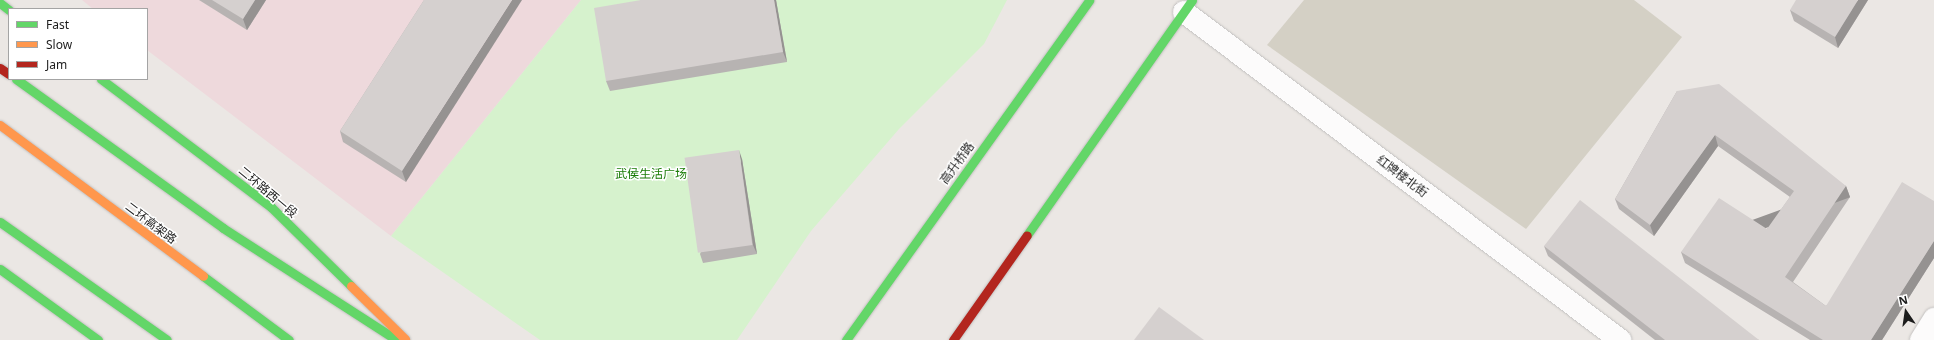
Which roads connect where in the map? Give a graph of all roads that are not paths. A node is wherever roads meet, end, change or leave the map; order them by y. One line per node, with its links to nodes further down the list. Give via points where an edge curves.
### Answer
1 (1089, 0): 14 (main road, 高升桥路)
2 (1188, 6): 15 (main road); 16 (street, 红牌楼北街)
3 (17, 80): 12 (main road, via 224,228)
4 (102, 80): 13 (main road, 二环路西一段, via 271,207)
5 (0, 125): 11 (main road, 二环高架路)
6 (0, 222): 10 (main road)
7 (0, 269): 9 (main road)
8 (1934, 319): 17 (street)
9 (98, 340)
10 (167, 340)
11 (289, 340)
12 (397, 340)
13 (406, 340)
14 (846, 340)
15 (954, 340)
16 (1620, 340)
17 (1922, 340)

